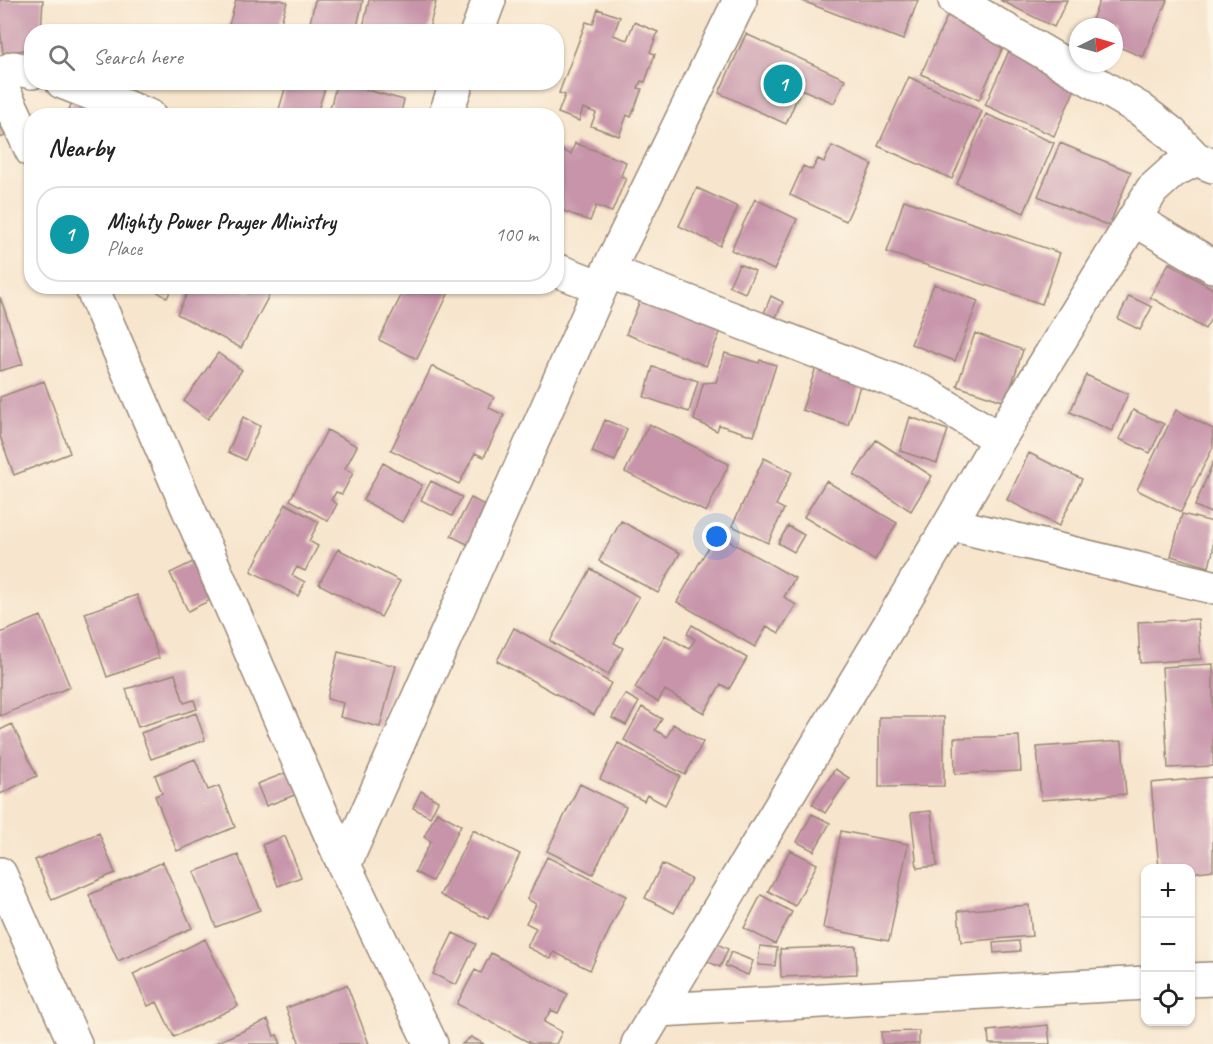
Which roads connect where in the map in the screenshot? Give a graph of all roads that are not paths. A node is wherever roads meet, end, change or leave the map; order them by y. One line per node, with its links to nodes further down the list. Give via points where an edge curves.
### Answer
1 (489, 0): 4 (street)
2 (740, 0): 17 (street)
3 (955, 0): 13 (street, via 1140,109)
4 (480, 24)
5 (24, 70): 6 (street, via 13,68)
6 (0, 75)
7 (0, 83): 12 (street)
8 (82, 90): 10 (street)
9 (454, 90): 11 (street)
10 (129, 108)
11 (448, 108)
12 (24, 134)
13 (1205, 163): 14 (street, via 1173,171 1152,190)
14 (1134, 219): 15 (street); 19 (street)
15 (1213, 266)
16 (564, 271): 17 (street)
17 (605, 279): 19 (street, via 925,393); 22 (street)
18 (94, 294): 22 (street)
19 (999, 439): 20 (street)
20 (950, 524): 21 (street); 27 (street)
21 (1213, 587)
22 (344, 865): 29 (street)
23 (0, 874): 28 (street)
24 (1213, 979): 25 (street)
25 (1195, 980)
26 (1141, 983): 27 (street)
27 (659, 1010): 30 (street)
28 (75, 1044)
29 (431, 1044)
30 (638, 1044)

